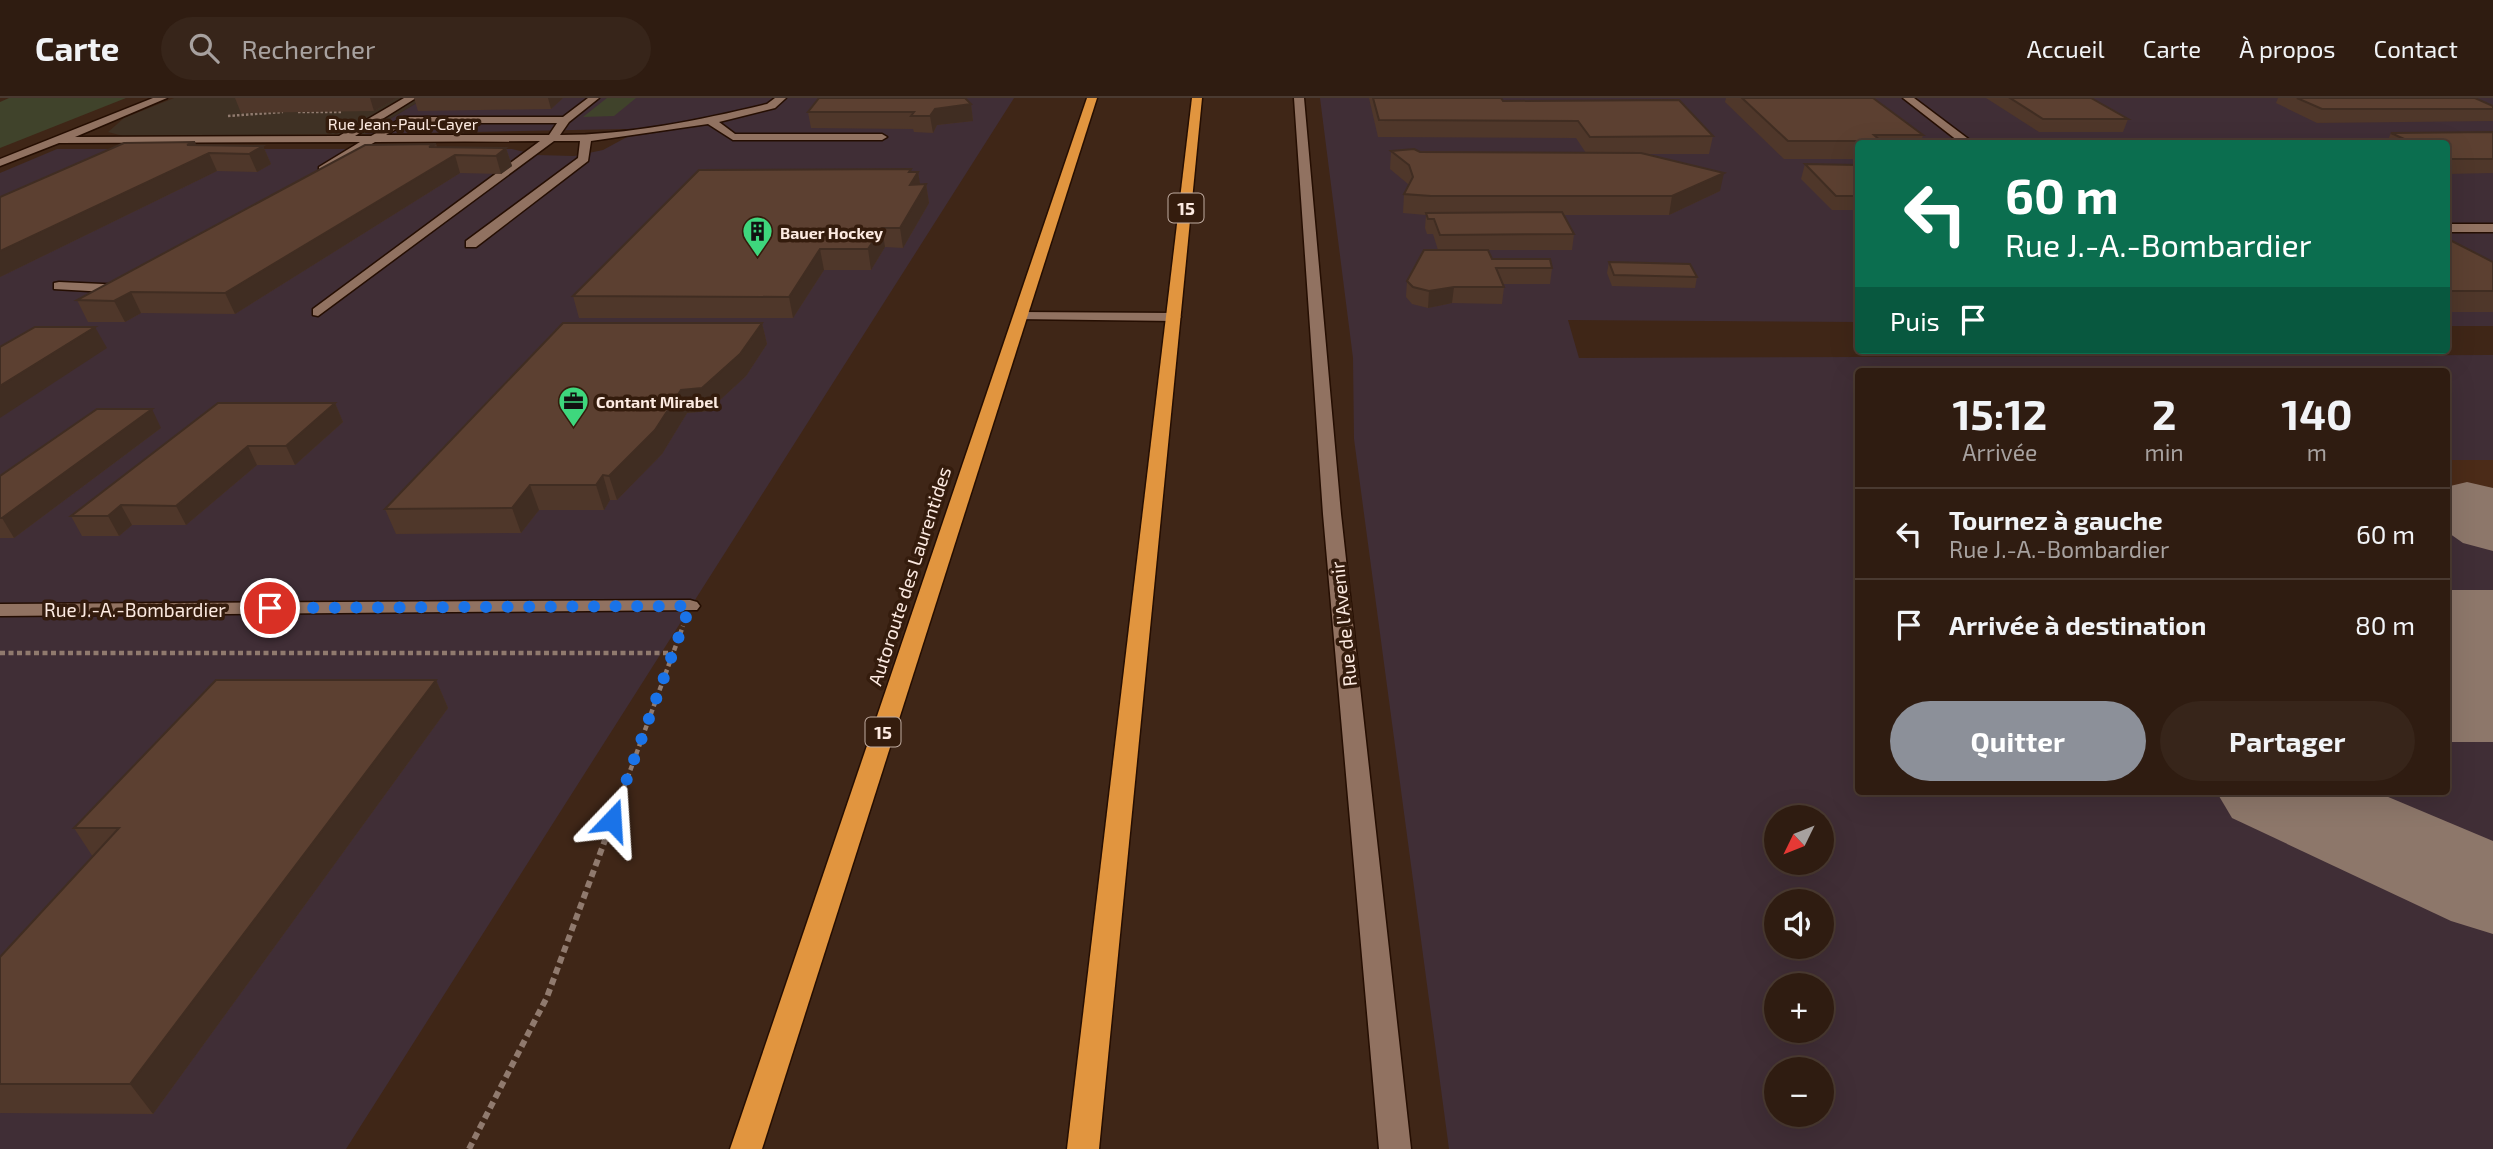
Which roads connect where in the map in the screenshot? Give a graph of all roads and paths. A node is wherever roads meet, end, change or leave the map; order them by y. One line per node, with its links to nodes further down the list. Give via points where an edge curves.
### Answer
1 (162, 98): 20 (street)
2 (411, 98): 18 (street)
3 (594, 98): 13 (street)
4 (781, 98): 14 (street, Rue Jean-Paul-Cayer, via 771,106)
5 (1092, 98): 30 (highway, Autoroute des Laurentides / 15)
6 (1197, 98): 31 (highway, 15)
7 (1299, 98): 39 (street, Rue de l'Avenir, via 1334,528)
8 (1908, 98): 21 (street)
9 (253, 108): 11 (path)
10 (353, 112): 11 (path)
11 (245, 113): 12 (path)
12 (228, 116)
13 (565, 120): 16 (street); 19 (street, via 404,120)
14 (710, 121): 15 (street, via 733,137); 17 (street, Rue Jean-Paul-Cayer)
15 (882, 137)
16 (551, 138): 17 (street, Rue Jean-Paul-Cayer); 19 (street, Rue Jean-Paul-Cayer); 29 (street)
17 (586, 138): 26 (street, via 584,159)
18 (339, 139): 19 (street, Rue Jean-Paul-Cayer); 20 (street, Rue Jean-Paul-Cayer)
19 (373, 139): 23 (street)
20 (57, 140): 22 (street)
21 (1965, 140)
22 (0, 163)
23 (314, 175)
24 (2450, 228): 25 (street)
25 (2493, 228)
26 (471, 244)
27 (59, 286): 28 (street, via 130,285)
28 (104, 300)
29 (318, 312)
30 (1020, 316): 31 (street); 37 (highway, Autoroute des Laurentides / 15)
31 (1174, 317): 38 (highway, 15)
32 (690, 606): 33 (street, Rue J.-A.-Bombardier); 35 (path)
33 (0, 610)
34 (0, 653): 35 (path)
35 (673, 653): 36 (path, via 547,997)
36 (469, 1149)
37 (746, 1149)
38 (1083, 1149)
39 (1395, 1149)

